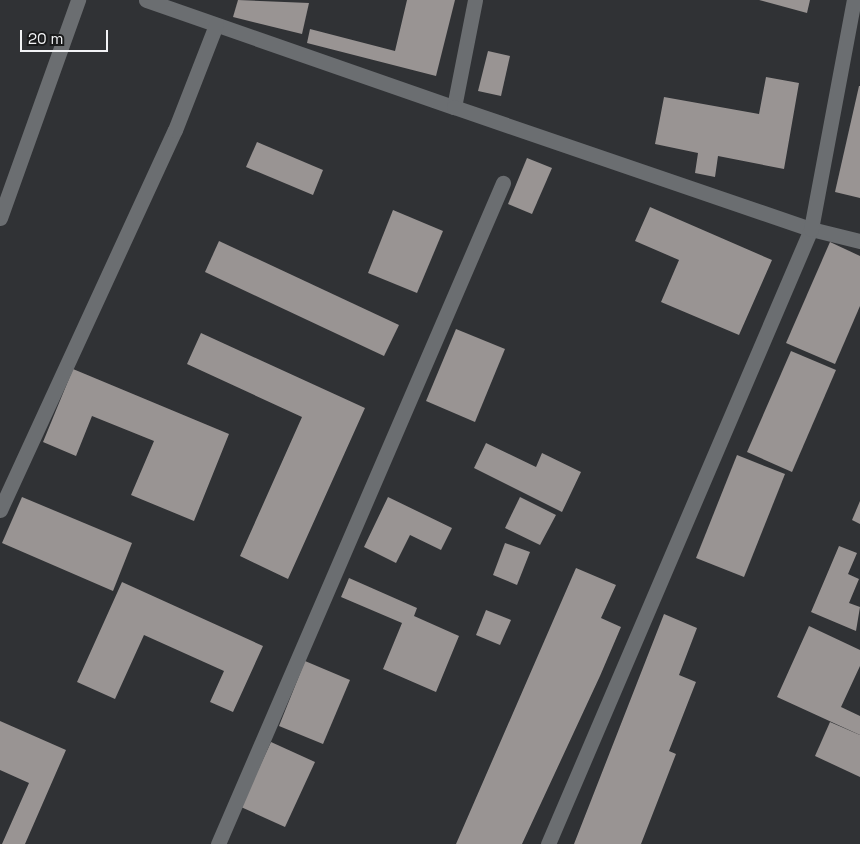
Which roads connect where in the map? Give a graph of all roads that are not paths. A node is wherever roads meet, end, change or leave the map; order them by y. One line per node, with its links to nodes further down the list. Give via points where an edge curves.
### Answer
1 (78, 0): 8 (street)
2 (146, 0): 5 (street)
3 (475, 0): 6 (street)
4 (854, 0): 9 (street)
5 (216, 25): 6 (street); 11 (street, via 175,130)
6 (454, 107): 9 (street)
7 (503, 183): 12 (street)
8 (0, 218)
9 (811, 229): 10 (street); 13 (street)
10 (860, 241)
11 (0, 510)
12 (218, 844)
13 (548, 844)

